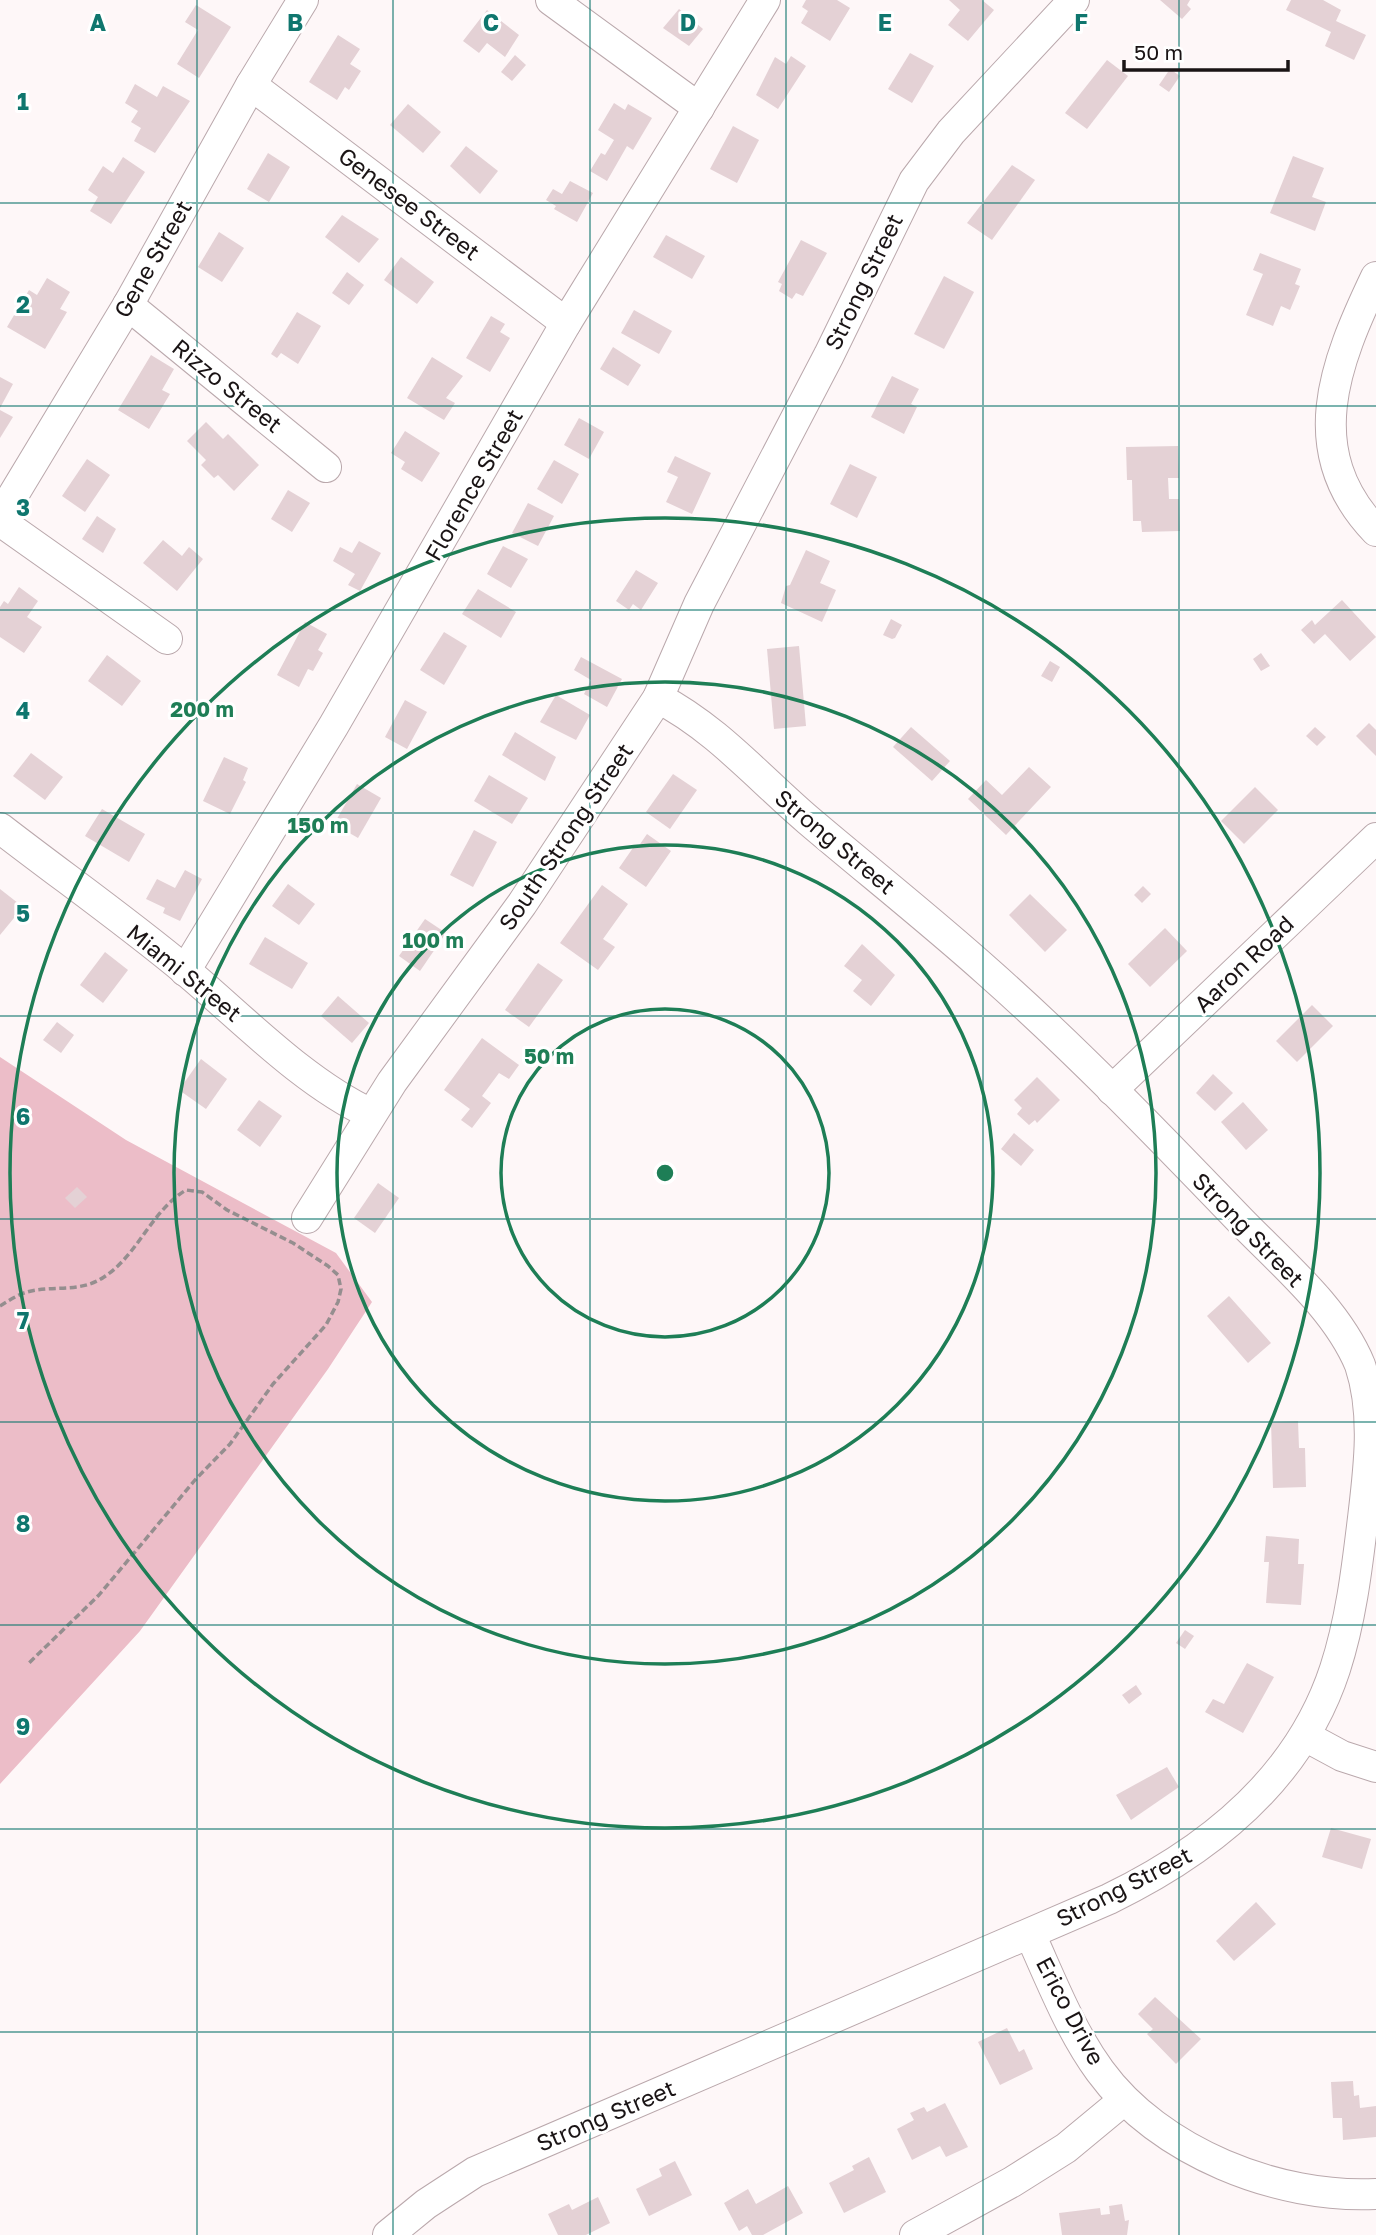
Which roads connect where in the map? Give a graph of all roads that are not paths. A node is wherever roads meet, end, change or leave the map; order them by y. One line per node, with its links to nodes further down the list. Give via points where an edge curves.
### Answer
1 (303, 0): 5 (street, Gene Street)
2 (551, 0): 6 (street)
3 (765, 0): 6 (street, Florence Street)
4 (1074, 0): 14 (street, Strong Street, via 960,122 914,181 699,604)
5 (251, 85): 8 (street, Gene Street); 9 (street, Genesee Street)
6 (699, 107): 9 (street, Florence Street)
7 (1376, 277): 12 (street, via 1338,366 1330,405 1330,436 1345,488)
8 (128, 305): 10 (street, Rizzo Street); 11 (street, Gene Street)
9 (566, 323): 17 (street, Florence Street)
10 (326, 467)
11 (0, 519): 13 (street)
12 (1376, 531)
13 (167, 639)
14 (658, 698): 18 (street, Strong Street, via 688,713 945,934); 19 (street, South Strong Street, via 522,904)
15 (0, 828): 17 (street, Miami Street)
16 (1376, 838): 18 (street, Aaron Road)
17 (186, 971): 19 (street, Miami Street, via 314,1079)
18 (1112, 1090): 21 (street, Strong Street, via 1322,1307 1352,1350 1367,1388 1370,1453 1352,1596 1336,1667)
19 (371, 1114): 20 (street, South Strong Street)
20 (307, 1218)
21 (1304, 1736): 22 (street); 23 (street, Strong Street, via 1258,1796 1197,1850 1140,1884)
22 (1376, 1767)
23 (1030, 1934): 24 (street, Erico Drive, via 1077,2034); 26 (street, Strong Street, via 505,2158 450,2187)
24 (1124, 2100): 25 (street, Erico Drive, via 1174,2138 1239,2172 1318,2193); 27 (street, via 1066,2148)
25 (1376, 2194)
26 (388, 2235)
27 (915, 2235)

